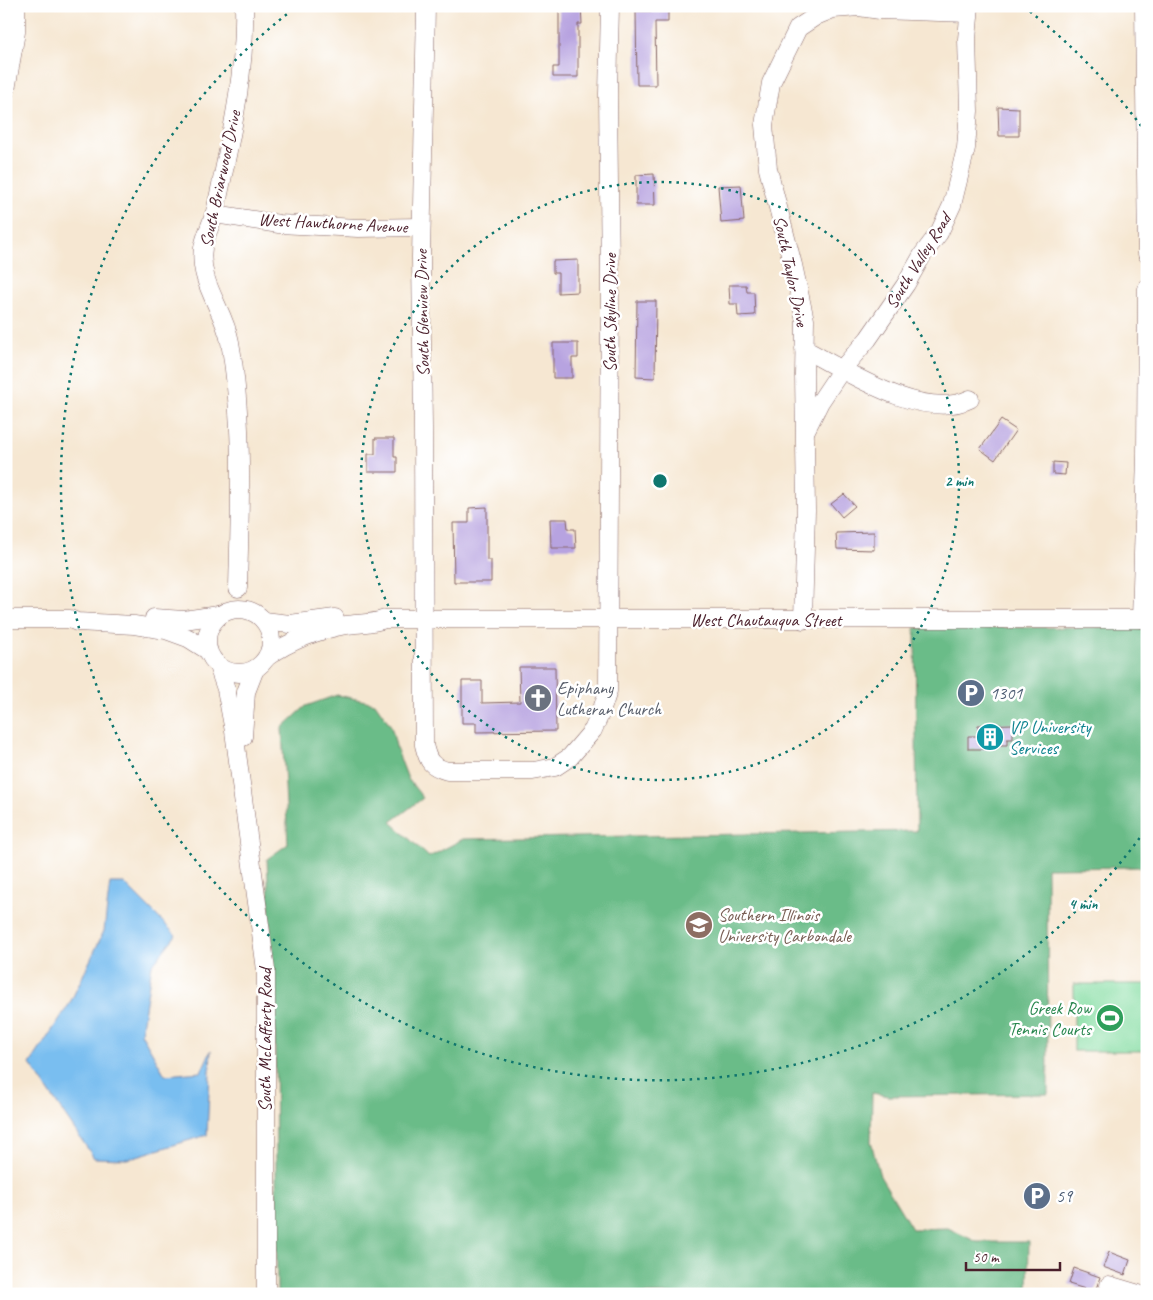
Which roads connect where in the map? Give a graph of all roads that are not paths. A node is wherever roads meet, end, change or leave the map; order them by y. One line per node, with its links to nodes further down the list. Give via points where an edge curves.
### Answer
1 (16, 6): 10 (street, via 16,32)
2 (244, 6): 12 (street, South Briarwood Drive, via 240,84)
3 (426, 6): 13 (street, South Glenview Drive)
4 (610, 6): 28 (street, South Skyline Drive)
5 (807, 6): 9 (street, South Taylor Drive)
6 (859, 6): 8 (street, via 880,10); 9 (street, via 833,9)
7 (1144, 6): 11 (street)
8 (969, 10): 17 (street, South Valley Road, via 966,148 952,205 906,284)
9 (798, 28): 16 (street, South Taylor Drive, via 771,83 764,125 768,169 805,320)
10 (6, 90)
11 (1146, 131): 14 (street)
12 (214, 214): 13 (street, West Hawthorne Avenue, via 279,224); 21 (street, South Briarwood Drive, via 203,248 205,277 230,340 237,391 241,483)
13 (421, 227): 26 (street, South Glenview Drive)
14 (1147, 254)
15 (1147, 288): 18 (street)
16 (804, 349): 17 (street); 20 (street, South Taylor Drive)
17 (842, 370): 19 (street, via 897,396 926,404 959,405); 20 (street, South Valley Road, via 820,402)
18 (1146, 389): 27 (street)
19 (970, 399)
20 (805, 433): 29 (street, South Taylor Drive)
21 (238, 588)
22 (218, 616): 24 (street, West Chautauqua Street, via 184,620 111,616); 30 (street, West Chautauqua Street, via 242,609 254,612); 31 (street, via 208,631)
23 (6, 619): 24 (street, West Chautauqua Street)
24 (70, 619): 31 (street, West Chautauqua Street, via 166,630)
25 (385, 619): 26 (street, West Chautauqua Street); 30 (street, West Chautauqua Street, via 377,615 290,624); 32 (street, West Chautauqua Street, via 321,631 286,646)
26 (424, 619): 28 (street, West Chautauqua Street); 28 (street, South Skyline Drive, via 424,745 430,762 447,771 538,770 555,767 570,757 593,730 608,691)
27 (1144, 619): 29 (street, West Chautauqua Street)
28 (608, 620): 29 (street, West Chautauqua Street)
29 (803, 620)
30 (264, 621): 32 (street, via 272,640)
31 (207, 650): 33 (street, West Chautauqua Street)
32 (261, 663): 33 (street, West Chautauqua Street, via 246,673 237,674); 34 (street, South McLafferty Road, via 248,684 244,700)
33 (218, 666): 34 (street, South McLafferty Road, via 231,710)
34 (243, 787): 36 (street, South McLafferty Road, via 266,970)
35 (1108, 1285): 37 (street)
36 (266, 1294)
37 (1139, 1294)

